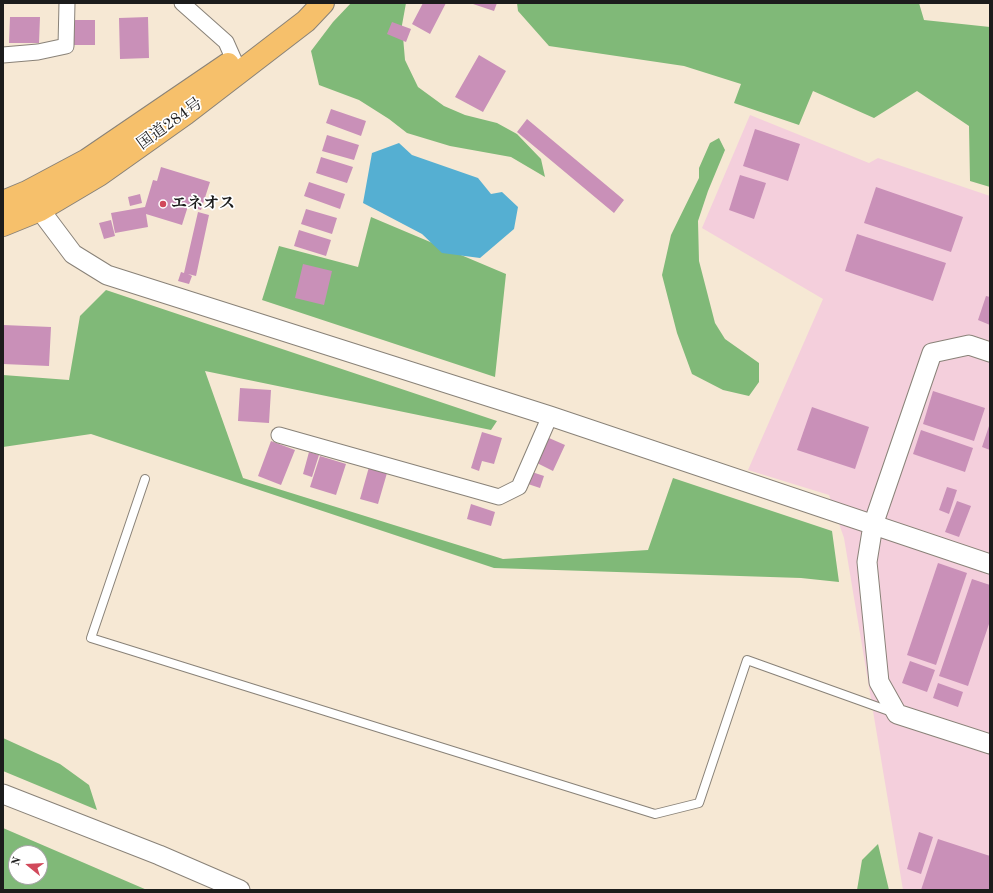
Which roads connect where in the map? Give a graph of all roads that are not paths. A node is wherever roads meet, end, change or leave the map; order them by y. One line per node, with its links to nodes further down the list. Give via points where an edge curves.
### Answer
1 (67, 3): 5 (street, via 66,46)
2 (182, 3): 6 (street, via 226,42)
3 (304, 3): 6 (highway, 国道284号)
4 (323, 3): 9 (highway, 国道284号, via 306,21 186,114 99,175)
5 (3, 55)
6 (234, 60): 7 (highway, 国道284号, via 87,160)
7 (27, 192): 8 (highway, 国道284号); 9 (street)
8 (3, 202)
9 (40, 210): 10 (highway, 国道284号); 12 (street, via 73,254 107,275)
10 (3, 225)
11 (990, 352): 15 (street, via 969,345 932,353)
12 (550, 416): 13 (street, via 519,487 498,497); 15 (street)
13 (279, 435)
14 (145, 480): 17 (lane, via 91,638 640,810 655,814 699,803 748,660)
15 (872, 525): 16 (street); 17 (street, via 867,562 879,682)
16 (990, 564)
17 (897, 714): 18 (street)
18 (990, 744)
19 (3, 794): 20 (street, via 159,855)
20 (240, 890)

